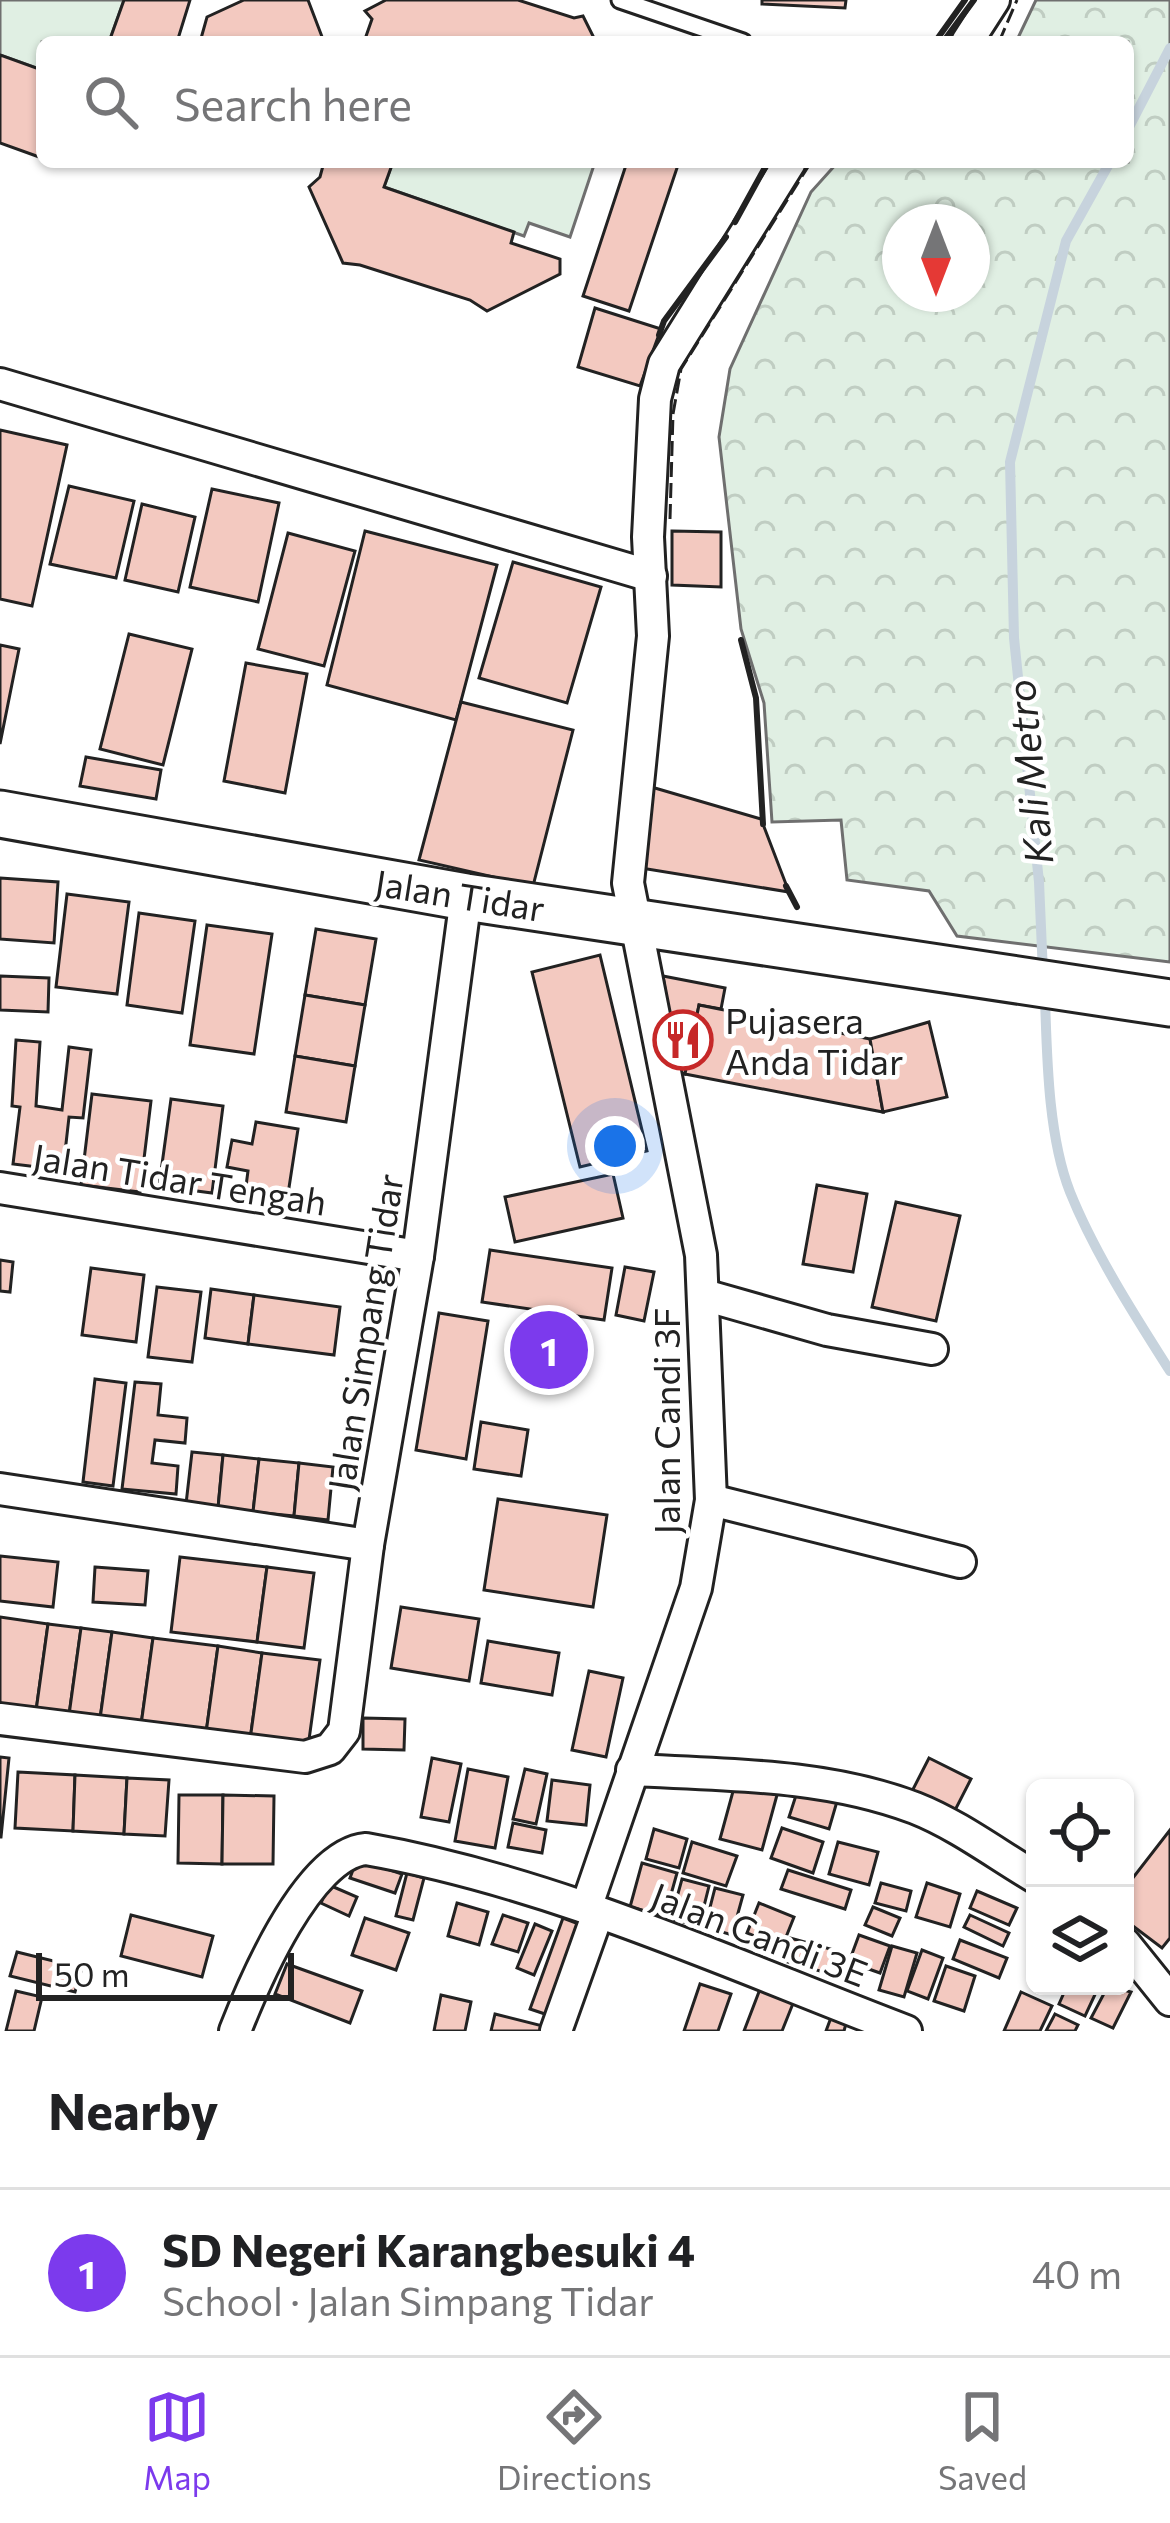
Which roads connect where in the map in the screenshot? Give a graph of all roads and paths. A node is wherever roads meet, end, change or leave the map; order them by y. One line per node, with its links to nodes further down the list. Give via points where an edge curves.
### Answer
1 (620, 0): 3 (lane)
2 (994, 0): 4 (street)
3 (725, 36)
4 (971, 36)
5 (786, 168): 7 (street, Jalan Candi 3F, via 658,379)
6 (0, 384): 7 (street)
7 (650, 575): 10 (street, Jalan Candi 3F, via 653,636 628,883)
8 (0, 814): 9 (main road, Jalan Tidar)
9 (466, 897): 10 (main road, Jalan Tidar); 13 (street, Jalan Simpang Tidar)
10 (632, 921): 11 (main road, Jalan Tidar); 14 (street, Jalan Candi 3F)
11 (1170, 1003)
12 (0, 1188): 13 (street, Jalan Tidar Tengah)
13 (418, 1256): 18 (street, Jalan Simpang Tidar)
14 (704, 1295): 15 (street, via 827,1330); 17 (street, Jalan Candi 3F)
15 (932, 1348)
16 (0, 1489): 18 (street)
17 (711, 1500): 19 (street); 21 (street, Jalan Candi 3F, via 696,1588)
18 (368, 1545): 20 (street, Jalan Simpang Tidar, via 344,1731 330,1749 305,1757)
19 (960, 1562)
20 (0, 1720)
21 (632, 1770): 22 (street, via 785,1777 873,1796 949,1824); 23 (street, Jalan Candi 3F)
22 (1026, 1871)
23 (592, 1911): 26 (street, Jalan Candi 3E, via 351,1850 281,1934); 27 (street, Jalan Candi 3F); 28 (street, Jalan Candi 3E)
24 (1134, 1955): 25 (street)
25 (1170, 2000)
26 (235, 2031)
27 (556, 2031)
28 (906, 2031)

